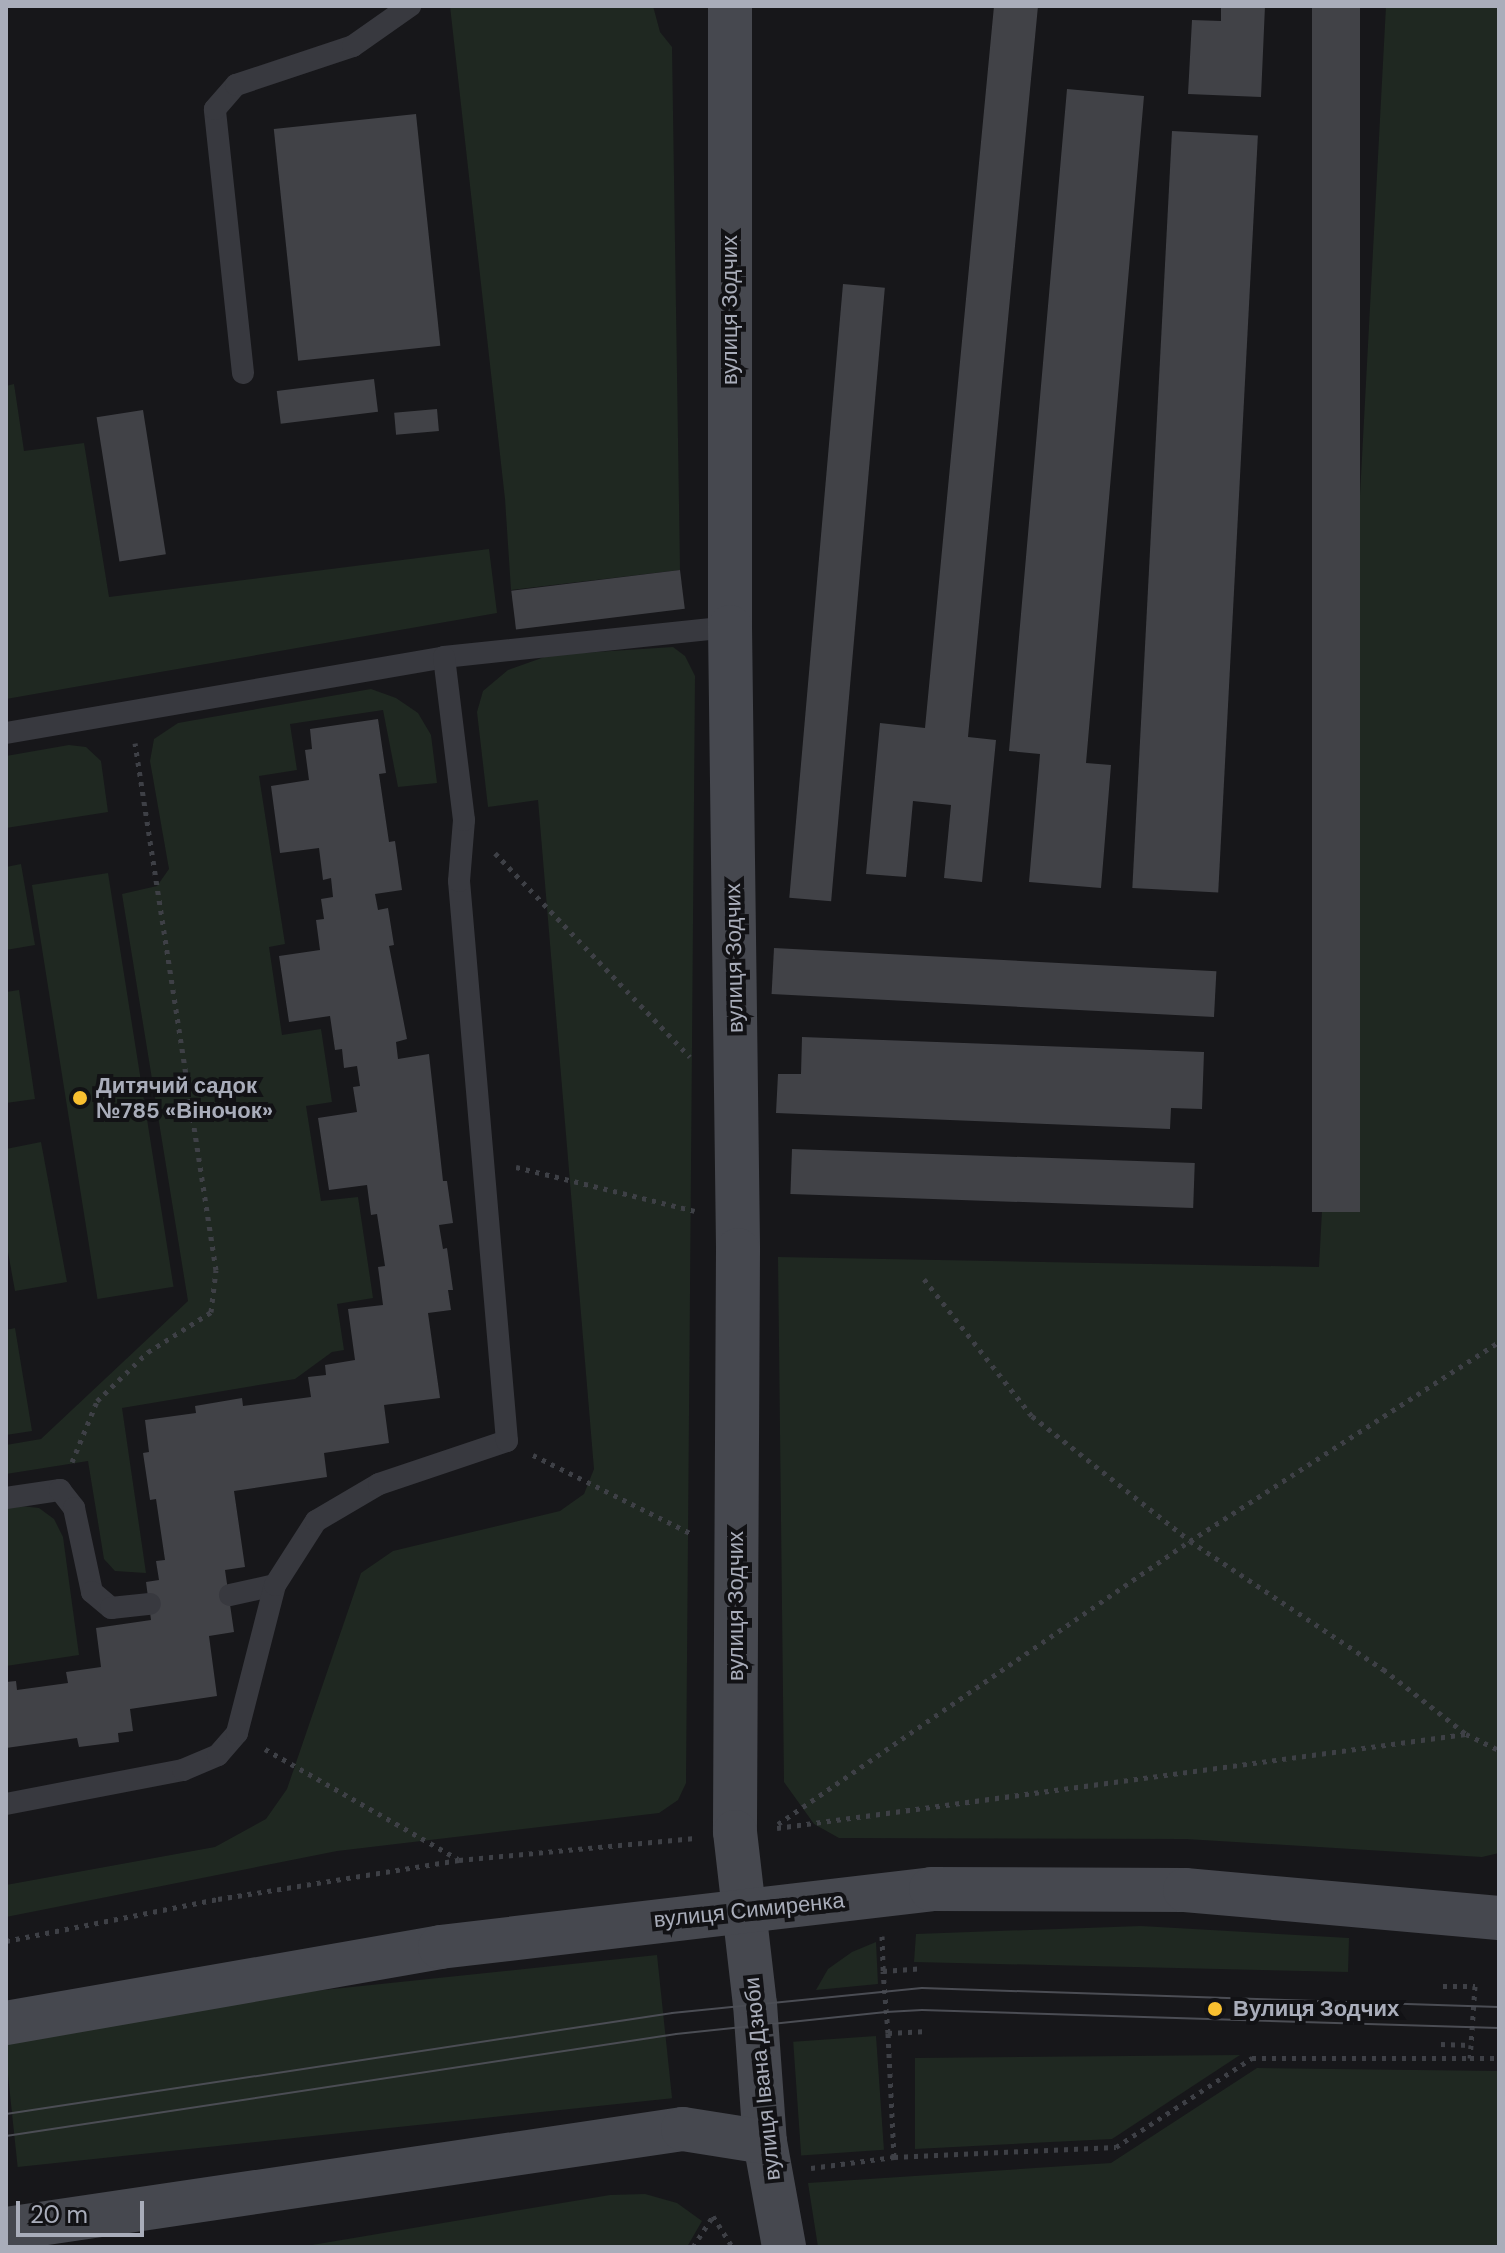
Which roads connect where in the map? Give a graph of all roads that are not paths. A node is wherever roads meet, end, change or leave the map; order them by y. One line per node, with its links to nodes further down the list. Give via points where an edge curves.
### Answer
1 (410, 6): 3 (lane, via 353,46 236,85 215,109)
2 (730, 6): 4 (street, вулиця Зодчих)
3 (243, 373)
4 (730, 627): 5 (lane); 12 (street, вулиця Зодчих, via 738,1250 735,1832)
5 (444, 657): 6 (lane); 8 (lane, via 464,820 459,881 507,1441 379,1484 316,1521)
6 (6, 733)
7 (6, 1498): 10 (lane, via 60,1490 74,1508 92,1592 111,1608)
8 (275, 1585): 9 (lane); 11 (lane, via 237,1733 218,1755 183,1770)
9 (230, 1595)
10 (150, 1604)
11 (6, 1804)
12 (744, 1910): 13 (street, вулиця Симиренка, via 931,1889 1185,1890); 14 (street, вулиця Симиренка, via 440,1947); 15 (street, вулиця Івана Дзюби)
13 (1499, 1918)
14 (6, 2023)
15 (765, 2142): 16 (street, via 683,2129); 17 (street, вулиця Івана Дзюби)
16 (6, 2229)
17 (784, 2247)

